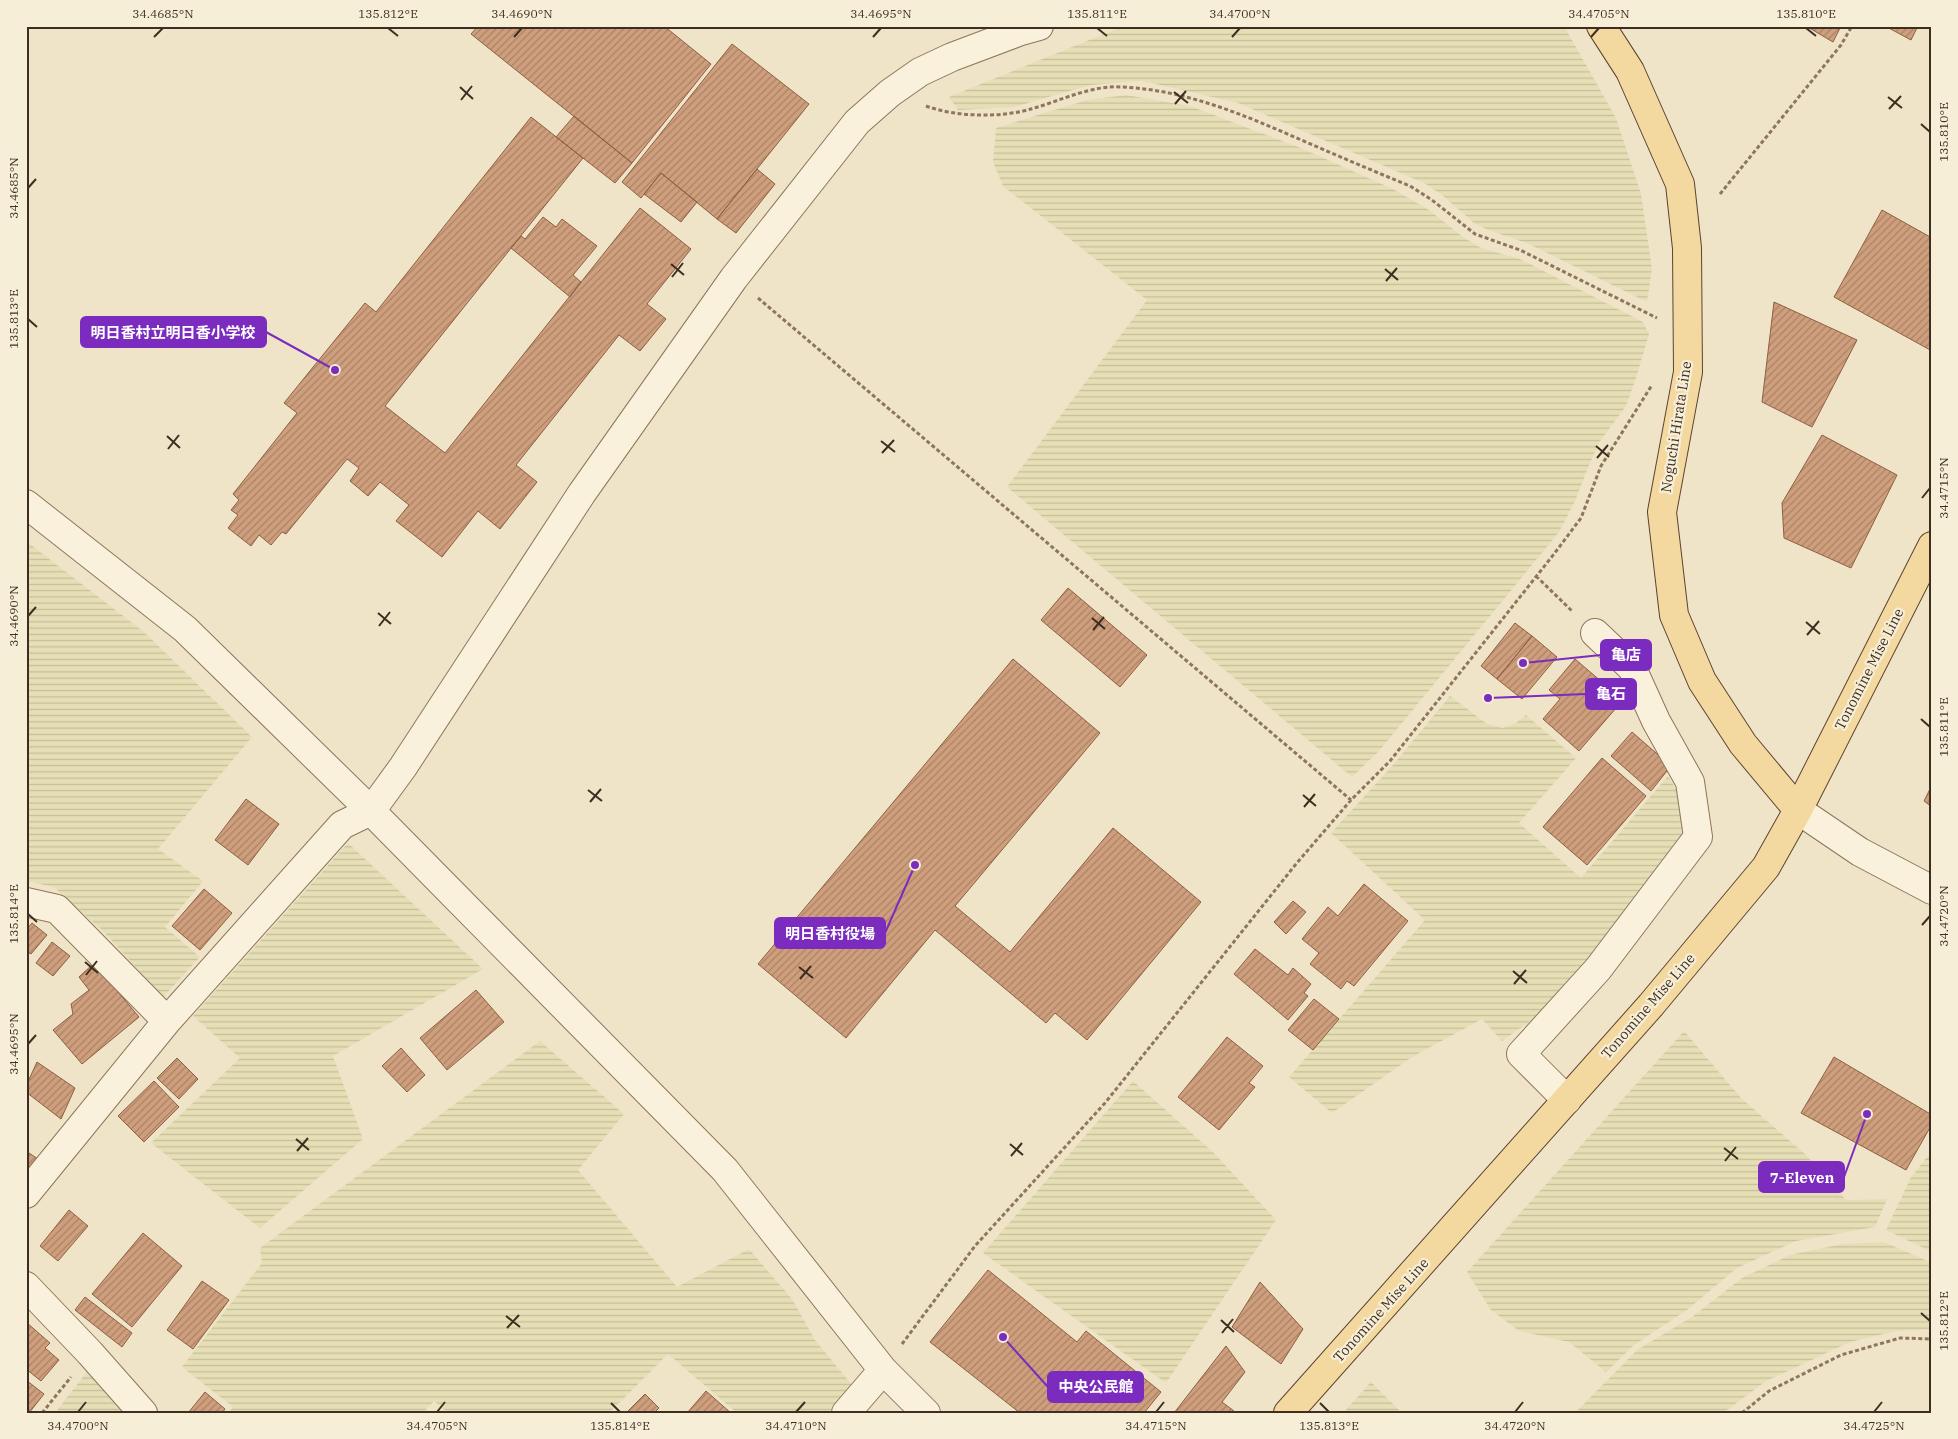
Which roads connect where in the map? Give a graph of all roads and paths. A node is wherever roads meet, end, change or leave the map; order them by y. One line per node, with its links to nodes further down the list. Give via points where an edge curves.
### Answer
1 (1039, 26): 4 (street, via 952,57 920,72)
2 (1601, 26): 14 (main road, Noguchi Hirata Line, via 1630,71 1680,184 1687,248 1688,372 1662,512 1674,614 1702,681 1743,744)
3 (1852, 26): 5 (path, via 1841,45)
4 (890, 93): 6 (street, via 857,122); 7 (path, via 940,111 966,114 1029,110 1098,88 1121,87 1206,101 1410,186 1475,234 1520,250)
5 (1720, 194)
6 (734, 278): 13 (path); 15 (street, via 582,494)
7 (1662, 320)
8 (1655, 381): 11 (path, via 1601,466 1581,518)
9 (26, 504): 15 (street, via 185,629)
10 (1932, 546): 14 (main road, Tonomine Mise Line)
11 (1536, 576): 12 (path); 13 (path, via 1390,761)
12 (1595, 633): 19 (street, via 1632,668 1656,721 1690,782 1698,837 1598,970 1521,1054)
13 (1351, 800): 24 (path, via 1296,864 1106,1103 975,1246)
14 (1798, 810): 16 (street, via 1860,852); 19 (main road, Tonomine Mise Line, via 1766,867)
15 (371, 811): 18 (street, via 342,825); 24 (street, via 725,1170)
16 (1932, 890)
17 (26, 902): 18 (street, via 57,909)
18 (167, 1021): 20 (street)
19 (1567, 1100): 29 (main road, Tonomine Mise Line)
20 (26, 1194)
21 (26, 1286): 23 (street)
22 (1932, 1339): 30 (path, via 1900,1338 1841,1355 1769,1391)
23 (90, 1353): 25 (path); 26 (street)
24 (883, 1370): 27 (street); 28 (street)
25 (42, 1413)
26 (143, 1413)
27 (846, 1413)
28 (926, 1413)
29 (1288, 1413)
30 (1742, 1413)

